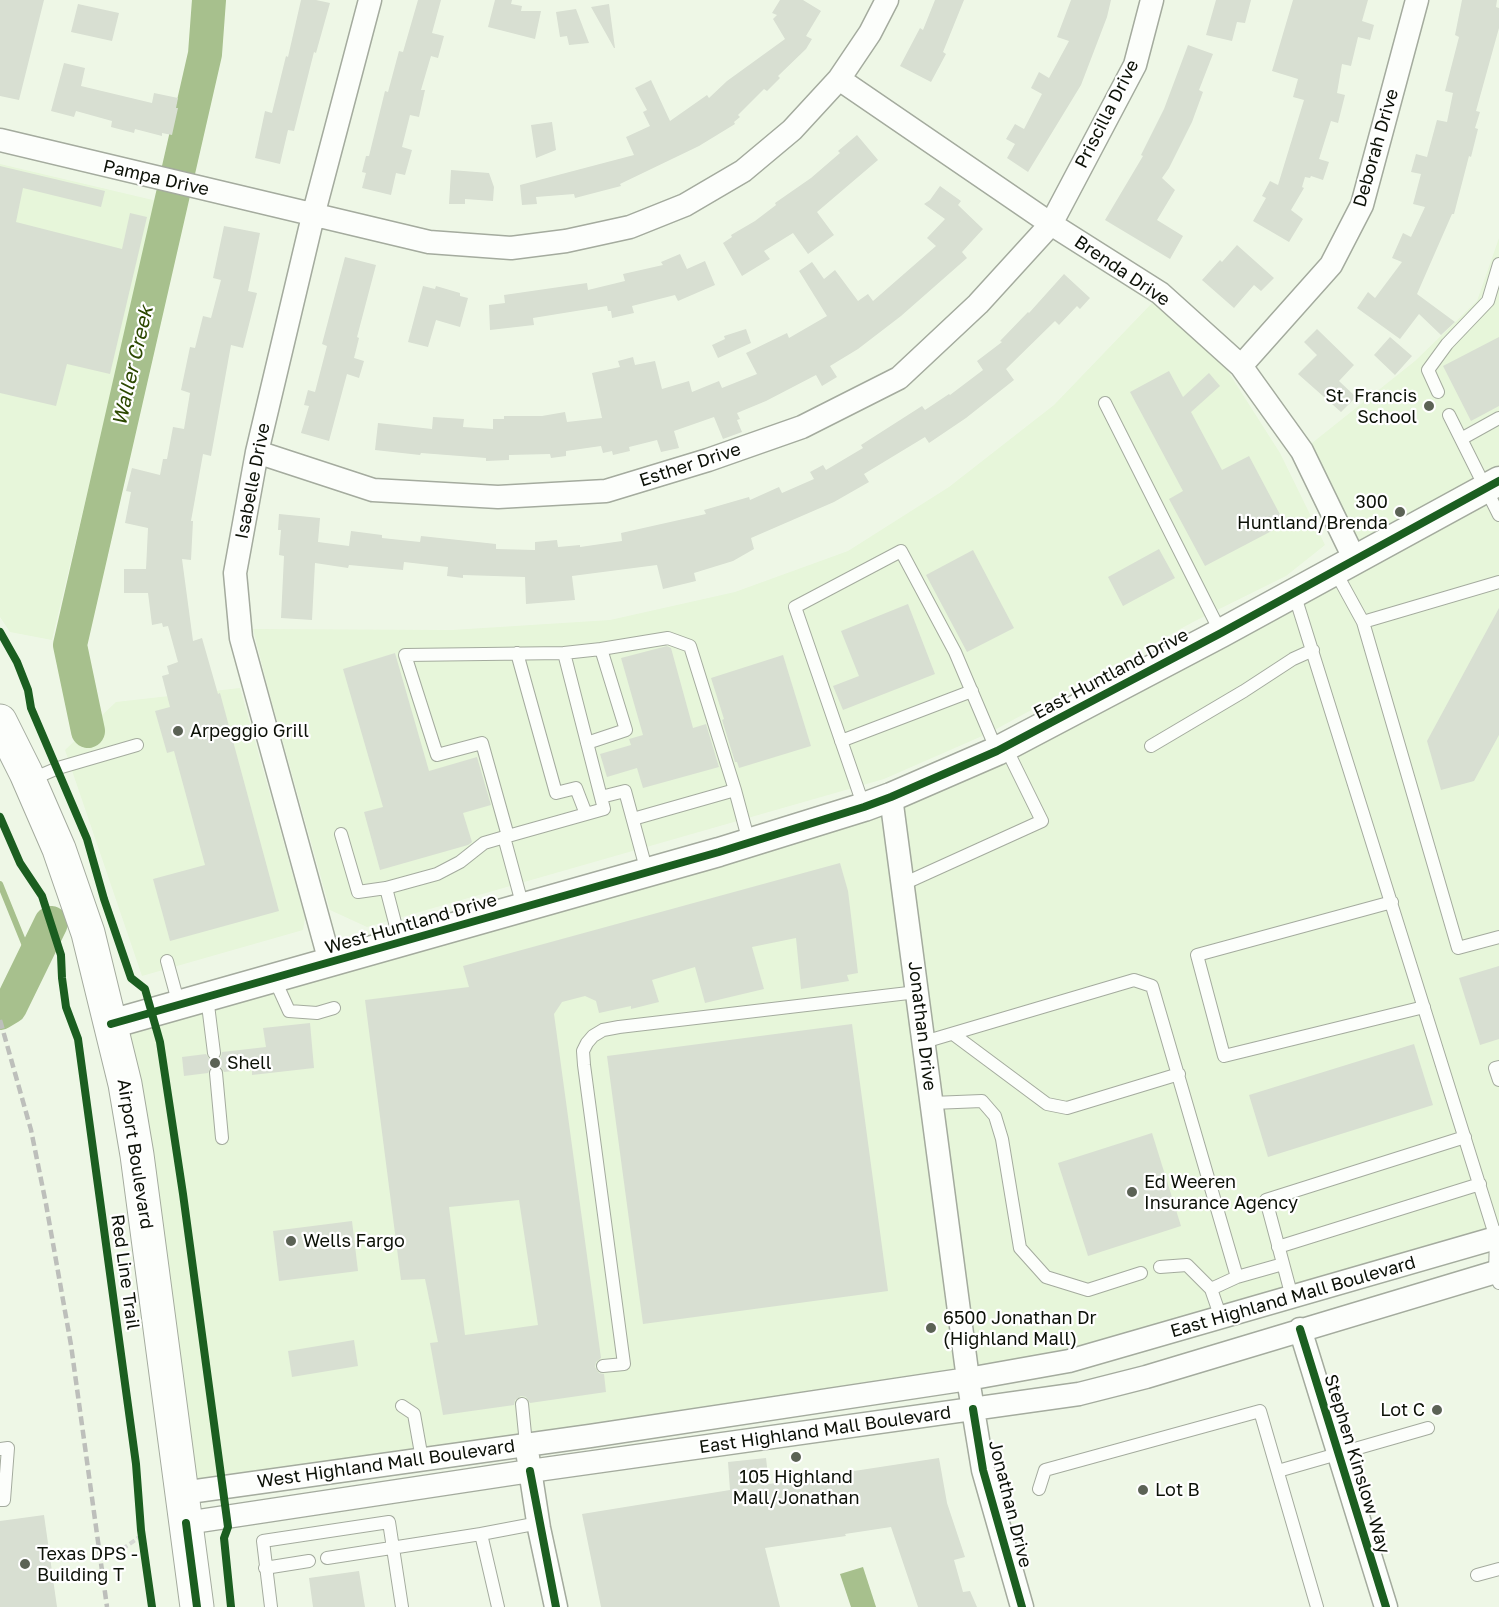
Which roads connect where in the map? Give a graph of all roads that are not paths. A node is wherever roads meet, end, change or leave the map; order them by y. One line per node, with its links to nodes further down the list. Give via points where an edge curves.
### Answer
1 (370, 0): 7 (street, Isabelle Drive)
2 (887, 0): 5 (street, Pampa Drive)
3 (1152, 0): 8 (street, Priscilla Drive, via 1134,65)
4 (1417, 0): 10 (street, Deborah Drive, via 1362,205 1331,266)
5 (839, 79): 7 (street, Pampa Drive, via 792,130 743,171 685,204 630,226 566,241 511,248 429,242); 8 (street, Brenda Drive)
6 (0, 140): 7 (street, Pampa Drive)
7 (313, 216): 16 (street, Isabelle Drive)
8 (1051, 224): 10 (street, Brenda Drive, via 1160,293); 16 (street, Esther Drive, via 978,304 899,378 802,427 606,491 498,497 373,490)
9 (1499, 264): 11 (lane, via 1488,301 1428,370)
10 (1241, 366): 19 (street, Brenda Drive, via 1302,451)
11 (1438, 392)
12 (1105, 403): 23 (lane)
13 (1449, 415): 15 (lane)
14 (1499, 418): 15 (lane)
15 (1461, 439): 17 (lane)
16 (257, 452): 54 (street, Isabelle Drive, via 235,573 239,629)
17 (1492, 485): 18 (lane); 19 (street, East Huntland Drive)
18 (1499, 515)
19 (1345, 565): 21 (street, East Huntland Drive); 22 (lane)
20 (1499, 582): 22 (lane)
21 (1294, 593): 23 (street, East Huntland Drive); 25 (lane)
22 (1363, 622): 51 (lane, via 1458,948)
23 (1221, 633): 34 (street, East Huntland Drive)
24 (601, 649): 27 (lane); 31 (lane, via 626,730); 36 (lane, via 668,638 690,646)
25 (1313, 650): 33 (lane, via 1293,658); 49 (lane)
26 (517, 653): 27 (lane); 40 (lane, via 556,793 576,788); 43 (lane, via 405,655 437,755 482,743)
27 (564, 653): 31 (lane)
28 (972, 691): 30 (lane); 30 (lane, via 901,551 795,607); 34 (lane)
29 (0, 720): 35 (main road, Airport Boulevard)
30 (842, 741): 39 (lane)
31 (586, 743): 37 (lane)
32 (137, 745): 35 (lane)
33 (1151, 746)
34 (1001, 748): 38 (street, East Huntland Drive); 47 (lane, via 1042,820)
35 (29, 780): 61 (main road, Airport Boulevard, via 59,849 88,933)
36 (735, 790): 41 (lane); 44 (lane)
37 (601, 797): 40 (lane, via 604,809); 41 (lane, via 625,790)
38 (891, 797): 39 (street, East Huntland Drive); 47 (street, Jonathan Drive)
39 (864, 807): 44 (street, East Huntland Drive)
40 (586, 814): 43 (lane)
41 (633, 819): 46 (lane)
42 (341, 834): 48 (lane, via 357,892)
43 (506, 837): 48 (lane, via 484,843 437,874); 50 (lane)
44 (749, 842): 45 (street, East Huntland Drive)
45 (719, 852): 46 (street, West Huntland Drive)
46 (647, 872): 50 (street, West Huntland Drive)
47 (903, 884): 56 (street, Jonathan Drive)
48 (386, 888): 52 (lane)
49 (1392, 902): 59 (lane); 59 (lane, via 1197,955 1224,1056)
50 (523, 908): 52 (street, West Huntland Drive)
51 (1499, 937)
52 (400, 943): 54 (street, West Huntland Drive)
53 (167, 961): 58 (lane)
54 (330, 962): 55 (street, West Huntland Drive)
55 (274, 978): 57 (street, West Huntland Drive); 60 (lane, via 289,1011 317,1014)
56 (917, 992): 63 (street, Jonathan Drive); 84 (lane, via 619,1027 603,1030 587,1043 584,1065 624,1364)
57 (207, 997): 58 (street, West Huntland Drive); 64 (lane)
58 (179, 1005): 61 (street, West Huntland Drive)
59 (1424, 1007): 70 (lane)
60 (334, 1008)
61 (111, 1024): 99 (main road, Airport Boulevard, via 137,1155)
62 (953, 1034): 63 (lane); 67 (lane, via 1047,1104 1067,1108); 67 (lane, via 1134,980 1152,986)
63 (924, 1042): 69 (street, Jonathan Drive)
64 (214, 1053)
65 (1499, 1067): 68 (lane)
66 (216, 1072): 71 (lane)
67 (1179, 1074): 79 (lane)
68 (1499, 1080)
69 (932, 1103): 77 (lane, via 982,1101 995,1116 1020,1248 1046,1277 1088,1290); 85 (street, Jonathan Drive)
70 (1465, 1137): 72 (lane); 74 (lane, via 1266,1200)
71 (222, 1138)
72 (1480, 1184): 73 (lane); 74 (lane)
73 (1498, 1238): 78 (lane); 81 (street, East Highland Mall Boulevard)
74 (1278, 1247): 75 (lane)
75 (1283, 1264): 79 (lane); 81 (lane)
76 (1160, 1267): 80 (lane, via 1187,1264)
77 (1140, 1273)
78 (1498, 1275): 83 (street, East Highland Mall Boulevard)
79 (1237, 1277): 80 (lane)
80 (1211, 1289): 82 (lane)
81 (1292, 1297): 82 (street, East Highland Mall Boulevard)
82 (1221, 1318): 85 (street, East Highland Mall Boulevard, via 1068,1361)
83 (1300, 1329): 88 (street, East Highland Mall Boulevard, via 1088,1392); 93 (street, Stephen Kinslow Way)
84 (603, 1366)
85 (968, 1378): 88 (street, Jonathan Drive); 90 (street, East Highland Mall Boulevard)
86 (522, 1404): 91 (lane)
87 (402, 1406): 94 (lane, via 414,1414)
88 (973, 1409): 95 (street, East Highland Mall Boulevard); 114 (street, Jonathan Drive, via 982,1470)
89 (1428, 1428): 93 (lane)
90 (590, 1436): 91 (street, West Highland Mall Boulevard)
91 (526, 1444): 94 (street, West Highland Mall Boulevard); 95 (street)
92 (0, 1449): 98 (lane, via 8,1448 4,1500)
93 (1339, 1454): 96 (lane); 115 (street, Stephen Kinslow Way)
94 (422, 1459): 99 (street, West Highland Mall Boulevard)
95 (530, 1471): 99 (street, West Highland Mall Boulevard); 100 (street)
96 (1278, 1471): 97 (lane, via 1260,1411 1045,1470); 108 (lane)
97 (1039, 1489)
98 (0, 1500)
99 (184, 1508): 109 (main road, Airport Boulevard)
100 (538, 1523): 101 (lane); 113 (street)
101 (481, 1534): 102 (lane); 112 (lane)
102 (392, 1547): 103 (lane); 105 (lane, via 389,1522 263,1541); 111 (lane)
103 (327, 1558)
104 (309, 1561): 105 (lane)
105 (265, 1568): 110 (lane)
106 (1499, 1569): 107 (lane)
107 (1477, 1575)
108 (1314, 1606)
109 (197, 1607)
110 (271, 1607)
111 (402, 1607)
112 (498, 1607)
113 (556, 1607)
114 (1022, 1607)
115 (1386, 1607)

